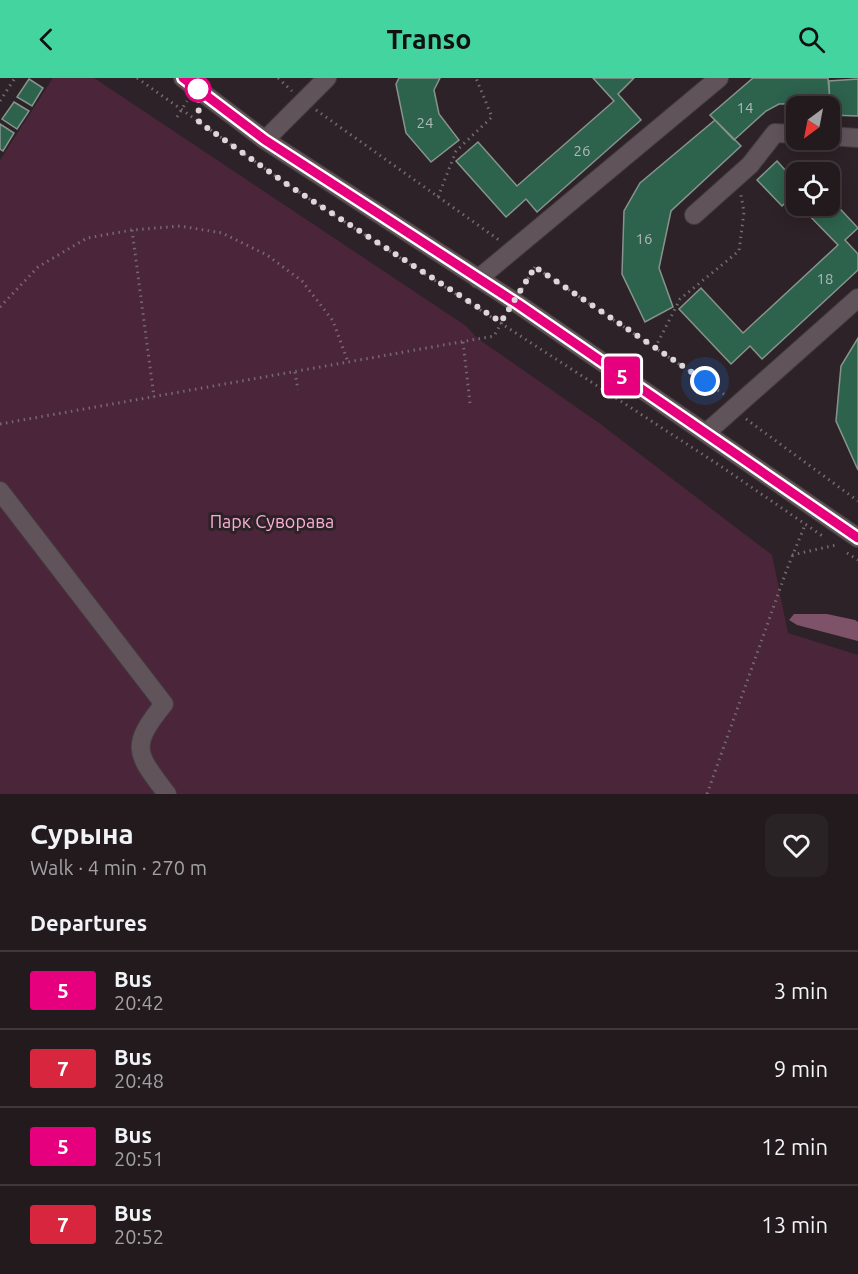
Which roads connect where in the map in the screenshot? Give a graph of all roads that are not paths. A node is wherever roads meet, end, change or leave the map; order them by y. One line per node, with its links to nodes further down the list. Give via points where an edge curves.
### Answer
1 (183, 78): 7 (street)
2 (327, 78): 7 (street)
3 (718, 78): 9 (street)
4 (786, 134): 8 (street, via 775,133 750,165)
5 (840, 137): 6 (street)
6 (858, 138)
7 (265, 140): 9 (street)
8 (694, 215)
9 (478, 279): 11 (street)
10 (858, 298): 11 (street, via 742,411)
11 (706, 433): 13 (street)
12 (0, 491): 14 (street, via 164,704 143,730 139,750)
13 (858, 538)
14 (167, 794)

